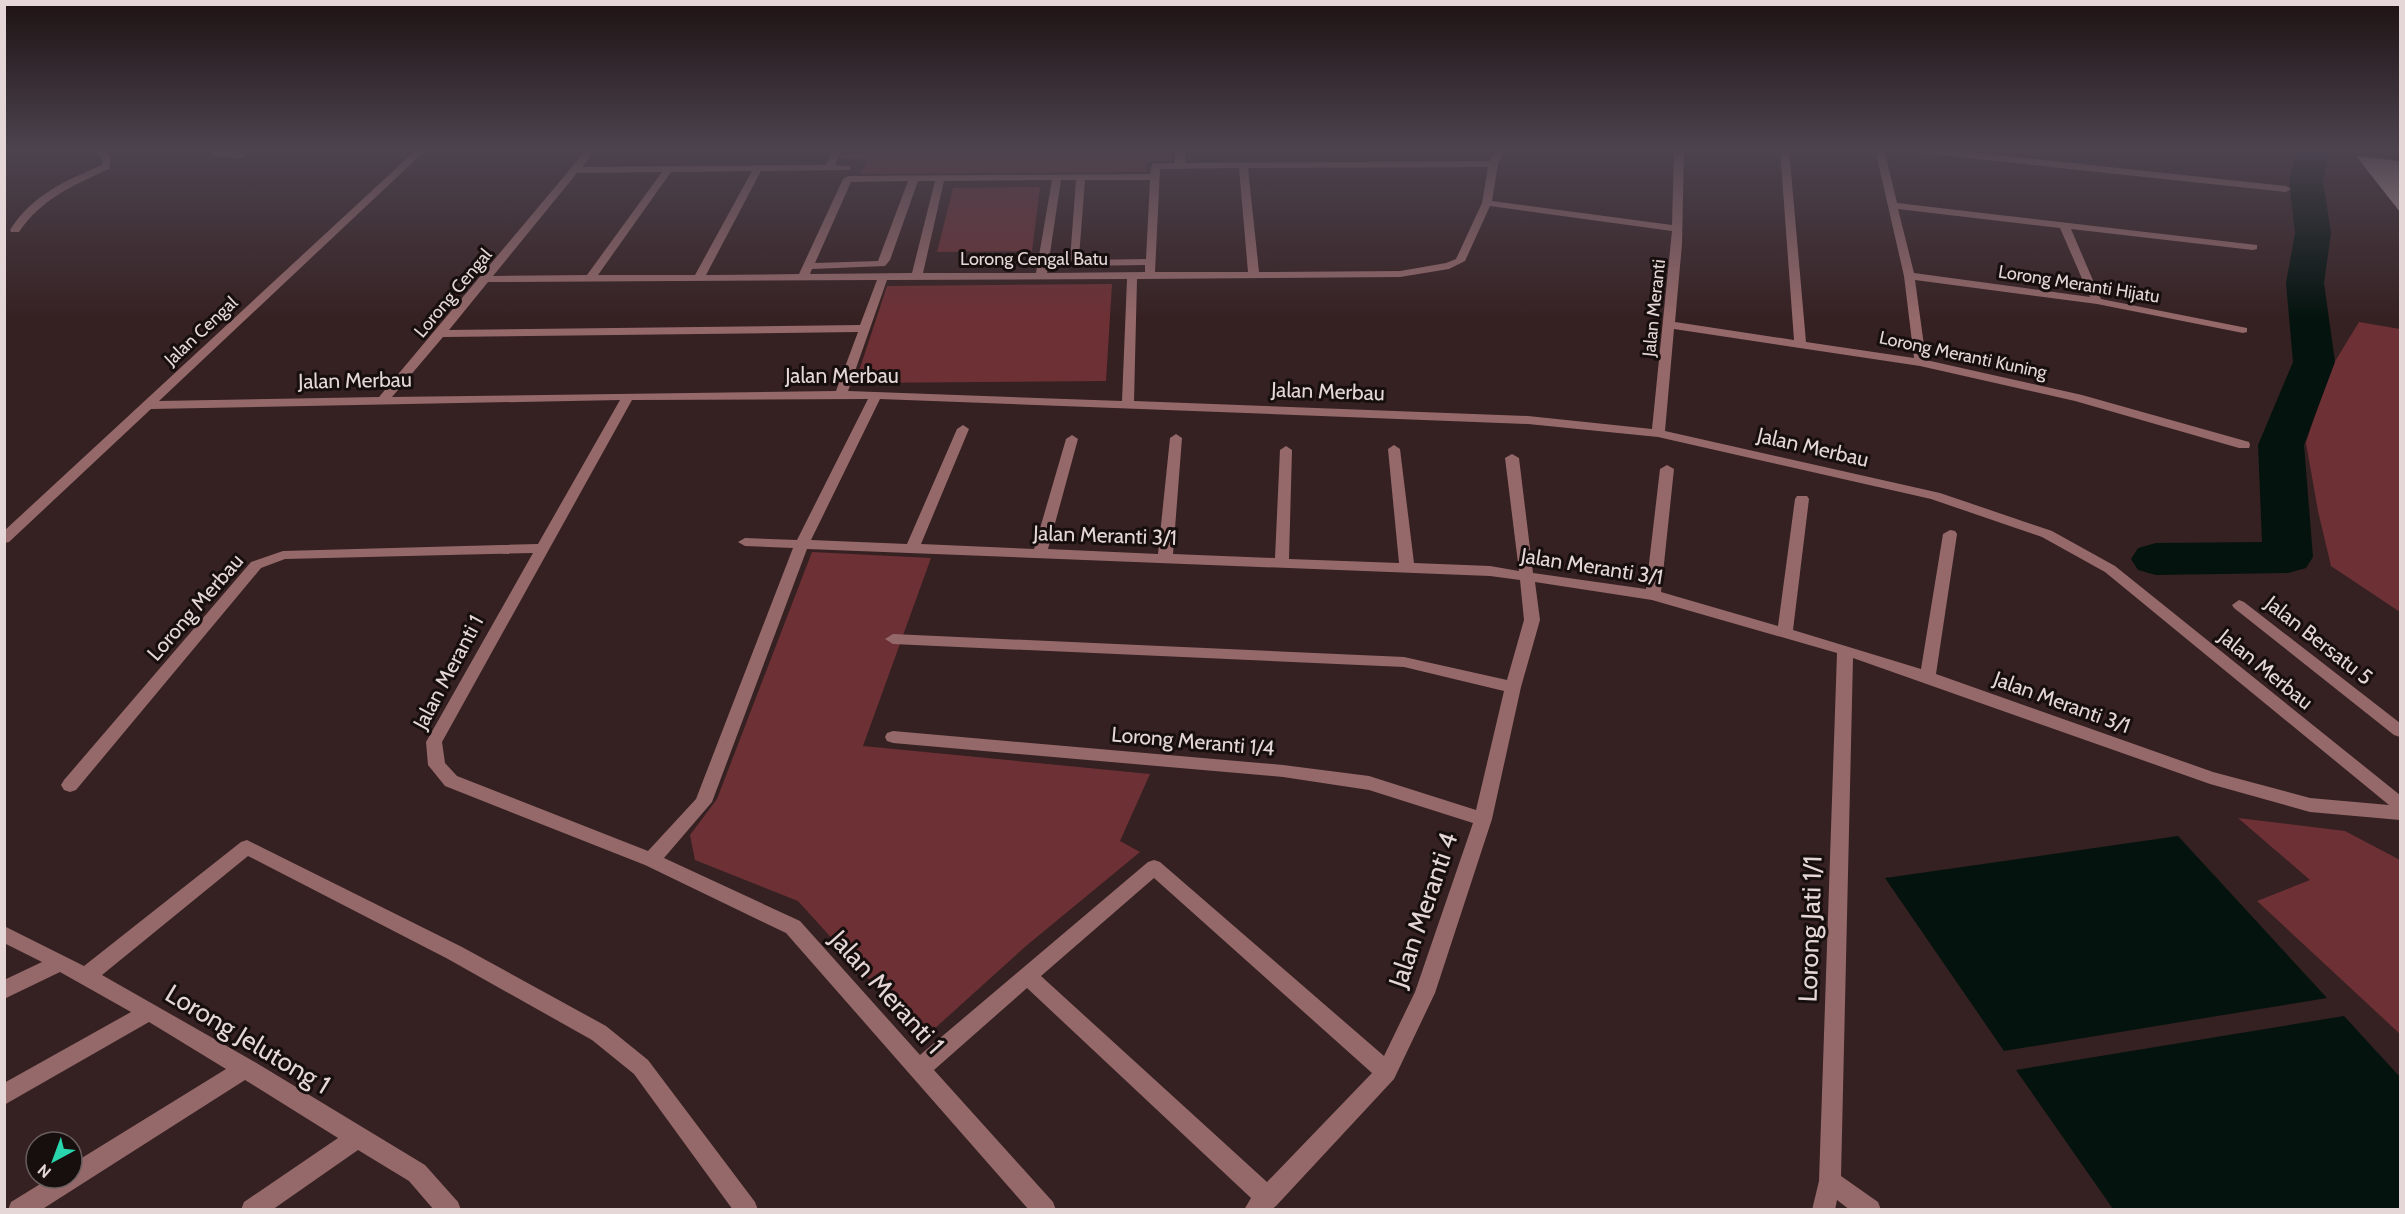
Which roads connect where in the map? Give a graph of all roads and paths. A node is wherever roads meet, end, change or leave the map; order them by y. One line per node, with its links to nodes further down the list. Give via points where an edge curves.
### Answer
1 (1891, 205): 30 (street)
2 (33, 206): 21 (street, via 22,214)
3 (362, 206): 48 (street, Jalan Cengal)
4 (547, 206): 34 (street, Lorong Cengal)
5 (643, 206): 35 (street)
6 (738, 206): 32 (street)
7 (836, 206): 24 (street)
8 (904, 206): 24 (street, via 881,264)
9 (934, 206): 29 (street)
10 (1052, 206): 25 (street)
11 (1078, 206): 23 (street, via 1074,258 1084,263)
12 (1153, 206): 23 (street)
13 (1247, 206): 28 (street)
14 (1486, 206): 28 (street, Lorong Cengal Batu, via 1460,261 1449,266 1400,274)
15 (1506, 206): 20 (street)
16 (1678, 206): 20 (street, Jalan Meranti)
17 (1789, 206): 41 (street)
18 (1897, 206): 19 (street)
19 (2064, 225): 22 (street); 36 (street)
20 (1677, 229): 37 (street, Jalan Meranti)
21 (15, 230)
22 (2253, 247)
23 (1151, 262): 27 (street)
24 (808, 266): 33 (street)
25 (1041, 275): 26 (street, Lorong Cengal Batu); 29 (street, Lorong Cengal Batu)
26 (1132, 275): 27 (street, Lorong Cengal Batu); 47 (street)
27 (1150, 275): 28 (street, Lorong Cengal Batu)
28 (1254, 275)
29 (917, 276): 31 (street, Lorong Cengal Batu)
30 (1910, 276): 36 (street, Lorong Meranti Hijatu); 42 (street)
31 (883, 277): 33 (street, Lorong Cengal Batu); 38 (street)
32 (699, 278): 33 (street, Lorong Cengal Batu); 35 (street, Lorong Cengal Batu)
33 (803, 278)
34 (486, 279): 35 (street, Lorong Cengal Batu); 40 (street, Lorong Cengal)
35 (590, 279)
36 (2097, 301): 39 (street, Lorong Meranti Hijatu)
37 (1669, 326): 41 (street, Lorong Meranti Kuning); 50 (street, Jalan Meranti)
38 (865, 328): 40 (street); 43 (street)
39 (2243, 330)
40 (440, 334): 46 (street, Lorong Cengal)
41 (1800, 344): 42 (street, Lorong Meranti Kuning)
42 (1920, 362): 53 (street, Lorong Meranti Kuning, via 2078,398)
43 (841, 395): 44 (street, Jalan Merbau); 45 (street, Jalan Merbau)
44 (876, 395): 47 (street, Jalan Merbau); 62 (street)
45 (628, 396): 46 (street, Jalan Merbau); 63 (street, Jalan Meranti 1)
46 (383, 400): 48 (street, Jalan Merbau)
47 (1128, 404): 50 (street, Jalan Merbau, via 1528,420)
48 (148, 405): 60 (street, Jalan Cengal)
49 (963, 429): 64 (street)
50 (1658, 433): 80 (street, Jalan Merbau, via 1935,496 2047,534 2110,569)
51 (1176, 438): 66 (street)
52 (1072, 439): 65 (street)
53 (2244, 445)
54 (1394, 449): 68 (street)
55 (1286, 450): 67 (street)
56 (1512, 458): 69 (street, Jalan Meranti 4)
57 (1667, 469): 70 (street)
58 (1802, 499): 72 (street)
59 (1950, 534): 75 (street)
60 (4, 539)
61 (746, 542): 62 (street, Jalan Meranti 3/1)
62 (802, 544): 64 (street, Jalan Meranti 3/1); 83 (street, via 703,802)
63 (543, 548): 79 (street, Lorong Merbau, via 283,555 256,565); 83 (street, Jalan Meranti 1, via 434,742 437,765 451,781)
64 (912, 548): 65 (street, Jalan Meranti 3/1)
65 (1040, 554): 66 (street, Jalan Meranti 3/1)
66 (1165, 558): 67 (street, Jalan Meranti 3/1)
67 (1282, 563): 68 (street, Jalan Meranti 3/1)
68 (1407, 568): 69 (street, Jalan Meranti 3/1)
69 (1525, 575): 70 (street, Jalan Meranti 3/1); 76 (street, Jalan Meranti 4, via 1532,620)
70 (1653, 595): 72 (street, Jalan Meranti 3/1)
71 (2239, 605): 77 (street, Jalan Bersatu 5)
72 (1785, 632): 74 (street, Jalan Meranti 3/1)
73 (894, 639): 76 (street, via 1404,662)
74 (1845, 650): 75 (street, Jalan Meranti 3/1); 96 (street, Lorong Jati 1/1)
75 (1928, 676): 81 (street, Jalan Meranti 3/1, via 2210,778 2310,805)
76 (1513, 687): 82 (street, Jalan Meranti 4)
77 (2400, 731)
78 (893, 737): 82 (street, Lorong Meranti 1/4, via 1283,771 1369,783)
79 (70, 785)
80 (2400, 804)
81 (2400, 813)
82 (1483, 819): 92 (street, Jalan Meranti 4, via 1425,993)
83 (651, 860): 91 (street, Jalan Meranti 1, via 793,927)
84 (4, 934): 85 (street, Lorong Jelutong 1)
85 (62, 962): 86 (street, Lorong Jelutong 1); 88 (street)
86 (86, 976): 89 (street, Lorong Jelutong 1); 102 (street, via 247,847 599,1033 641,1067)
87 (1028, 976): 91 (street); 92 (street, via 1154,867); 98 (street)
88 (4, 990)
89 (150, 1011): 90 (street, Lorong Jelutong 1); 93 (street)
90 (246, 1068): 94 (street, Lorong Jelutong 1); 95 (street)
91 (919, 1069): 103 (street, Jalan Meranti 1)
92 (1387, 1072): 98 (street, Jalan Meranti 4)
93 (4, 1095)
94 (357, 1138): 100 (street); 101 (street, Lorong Jelutong 1, via 417,1173)
95 (84, 1169)
96 (1830, 1181): 104 (street, Lorong Jati 1/1); 105 (street)
97 (50, 1190): 99 (street)
98 (1261, 1204)
99 (19, 1209)
100 (252, 1209)
101 (450, 1209)
102 (747, 1209)
103 (1044, 1209)
104 (1823, 1209)
105 (1870, 1209)

